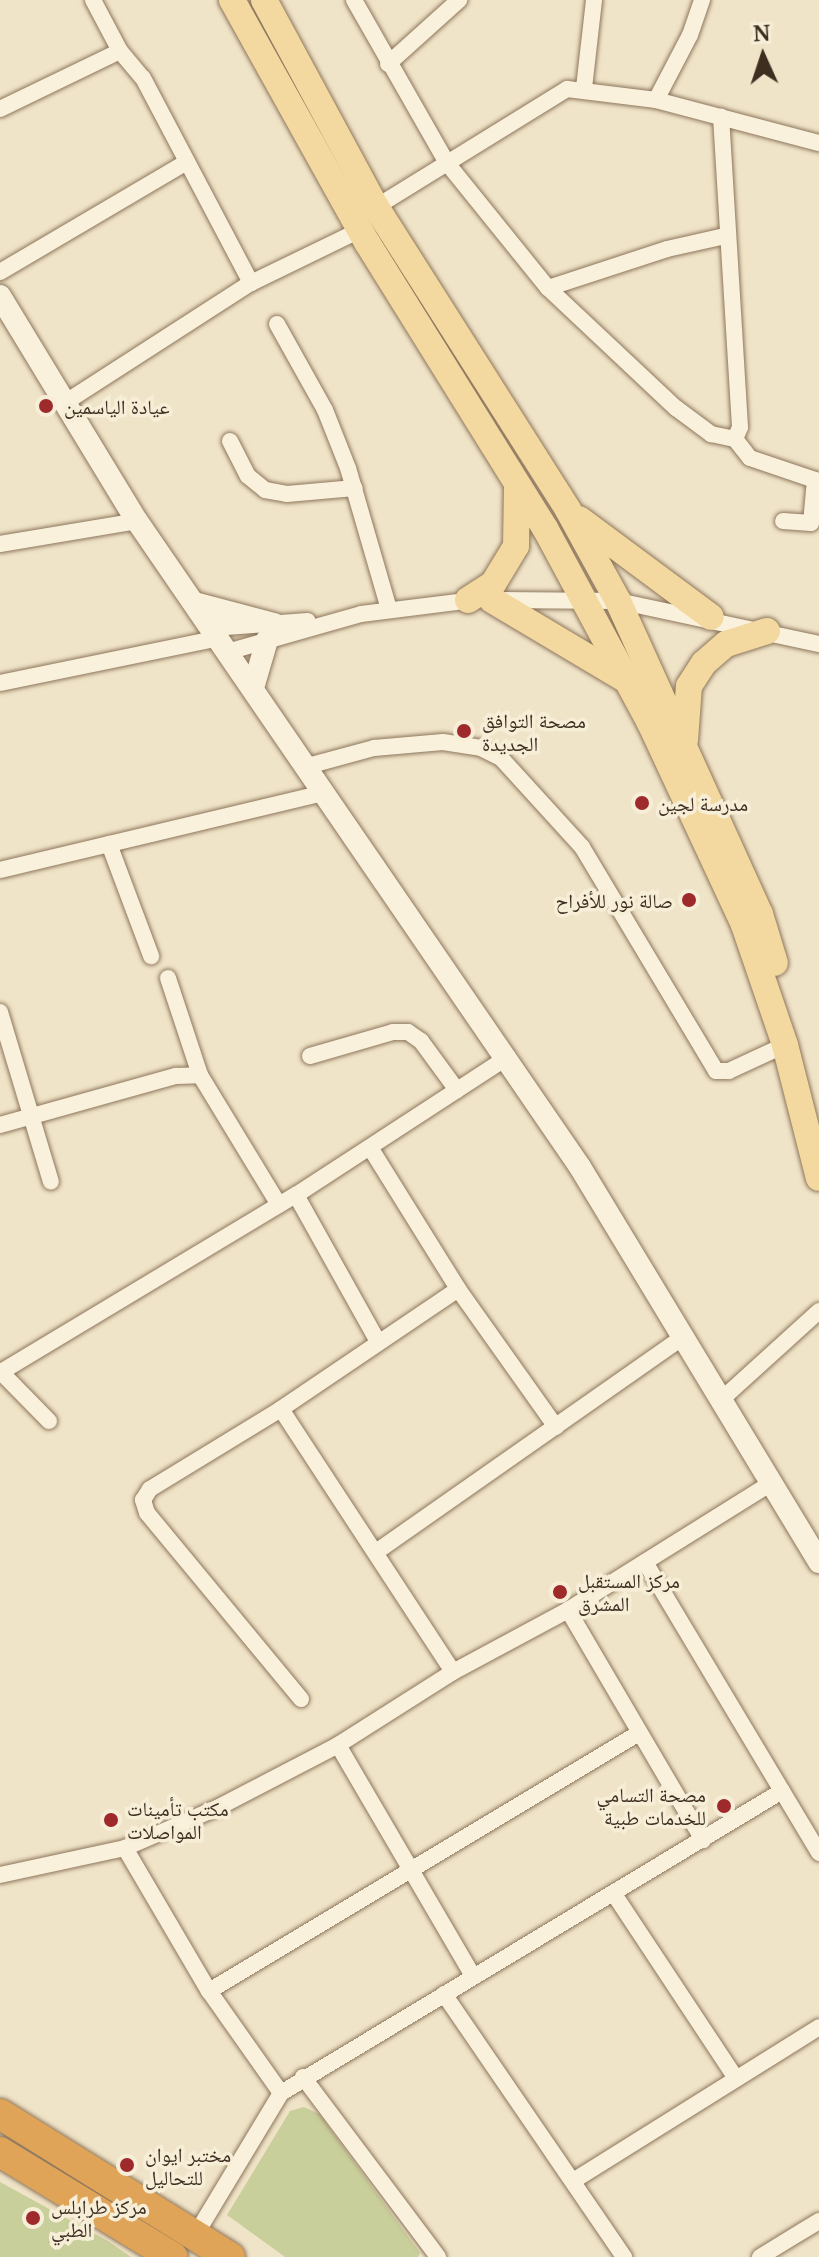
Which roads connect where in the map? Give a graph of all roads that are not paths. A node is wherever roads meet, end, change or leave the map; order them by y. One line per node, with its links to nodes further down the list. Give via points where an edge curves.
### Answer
1 (93, 0): 8 (street)
2 (232, 0): 18 (main road)
3 (264, 0): 17 (main road)
4 (354, 0): 9 (street)
5 (459, 0): 9 (street)
6 (594, 0): 10 (street)
7 (702, 0): 11 (street)
8 (120, 51): 12 (street); 15 (street, via 143,78)
9 (388, 64): 16 (street)
10 (584, 88): 11 (street); 16 (street, via 549,97)
11 (656, 100): 13 (street)
12 (0, 109)
13 (721, 117): 14 (street); 19 (street)
14 (819, 143)
15 (187, 162): 20 (street); 21 (street)
16 (447, 163): 17 (street); 22 (street)
17 (376, 207): 30 (main road)
18 (360, 230): 21 (street); 28 (main road)
19 (725, 236): 22 (street); 26 (street, via 740,427)
20 (0, 272)
21 (251, 283): 25 (street)
22 (548, 288): 26 (street, via 676,408 711,434)
23 (0, 296): 25 (street)
24 (277, 324): 29 (street, via 325,410)
25 (66, 402): 31 (street)
26 (735, 439): 32 (street, via 750,458 815,480 811,523)
27 (230, 441): 29 (street, via 248,476 265,490 287,494)
28 (517, 486): 34 (main road, via 516,546); 35 (main road)
29 (355, 488): 38 (street)
30 (568, 510): 36 (main road); 39 (main road)
31 (137, 521): 33 (street); 37 (street)
32 (783, 521)
33 (0, 544)
34 (480, 600): 35 (street); 38 (street); 44 (main road)
35 (585, 600): 36 (street); 44 (main road)
36 (618, 601): 39 (street); 47 (main road)
37 (191, 602): 41 (street); 42 (street)
38 (389, 609): 41 (street)
39 (711, 617): 40 (street)
40 (767, 631): 43 (street); 47 (main road, via 726,644 704,663 689,686)
41 (270, 632): 42 (street); 42 (street); 46 (street)
42 (219, 639): 45 (street); 46 (street)
43 (819, 644)
44 (627, 681): 55 (main road, via 734,902)
45 (0, 683)
46 (253, 688): 48 (street)
47 (685, 744): 60 (main road, via 760,914)
48 (304, 767): 49 (street); 55 (street, via 374,748 443,742 481,748 501,758 582,847 716,1071 729,1071)
49 (322, 793): 50 (street); 57 (street)
50 (109, 844): 51 (street); 52 (street)
51 (0, 870)
52 (151, 956)
53 (168, 978): 58 (street)
54 (0, 1012): 61 (street)
55 (785, 1045): 64 (main road)
56 (310, 1056): 59 (street, via 408,1032 421,1041)
57 (508, 1057): 59 (street); 70 (street)
58 (200, 1075): 61 (street, via 176,1076); 67 (street)
59 (457, 1090): 63 (street)
60 (819, 1117)
61 (31, 1118): 62 (street); 65 (street)
62 (0, 1125)
63 (371, 1149): 66 (street); 68 (street)
64 (819, 1178)
65 (51, 1182)
66 (296, 1195): 67 (street); 71 (street)
67 (279, 1205): 72 (street)
68 (458, 1289): 71 (street); 76 (street)
69 (819, 1311): 73 (street)
70 (685, 1336): 73 (street); 76 (street)
71 (378, 1342): 74 (street)
72 (0, 1372): 75 (street)
73 (722, 1399): 77 (street)
74 (281, 1409): 78 (street); 83 (street, via 150,1489 143,1500 147,1513)
75 (49, 1421)
76 (556, 1427): 78 (street)
77 (771, 1483): 79 (street); 80 (street)
78 (376, 1552): 82 (street)
79 (645, 1562): 81 (street); 86 (street)
80 (819, 1562)
81 (568, 1610): 82 (street); 84 (street)
82 (453, 1672): 85 (street)
83 (301, 1699)
84 (639, 1733): 87 (street); 90 (street)
85 (338, 1745): 88 (street); 90 (street)
86 (782, 1791): 87 (street); 89 (street)
87 (703, 1840): 92 (street)
88 (125, 1848): 91 (street); 94 (street)
89 (819, 1853)
90 (411, 1870): 93 (street); 94 (street)
91 (0, 1875)
92 (614, 1894): 93 (street); 98 (street)
93 (473, 1976): 95 (street)
94 (209, 1991): 99 (street)
95 (444, 1994): 97 (street); 102 (street)
96 (819, 2027): 98 (street)
97 (303, 2077): 99 (street); 107 (street)
98 (735, 2077): 102 (street)
99 (281, 2093): 104 (street)
100 (0, 2114): 104 (highway)
101 (0, 2152): 105 (highway)
102 (573, 2181): 108 (street)
103 (819, 2221): 109 (street)
104 (196, 2234): 106 (highway)
105 (173, 2257)
106 (230, 2257)
107 (438, 2257)
108 (624, 2257)
109 (760, 2257)

